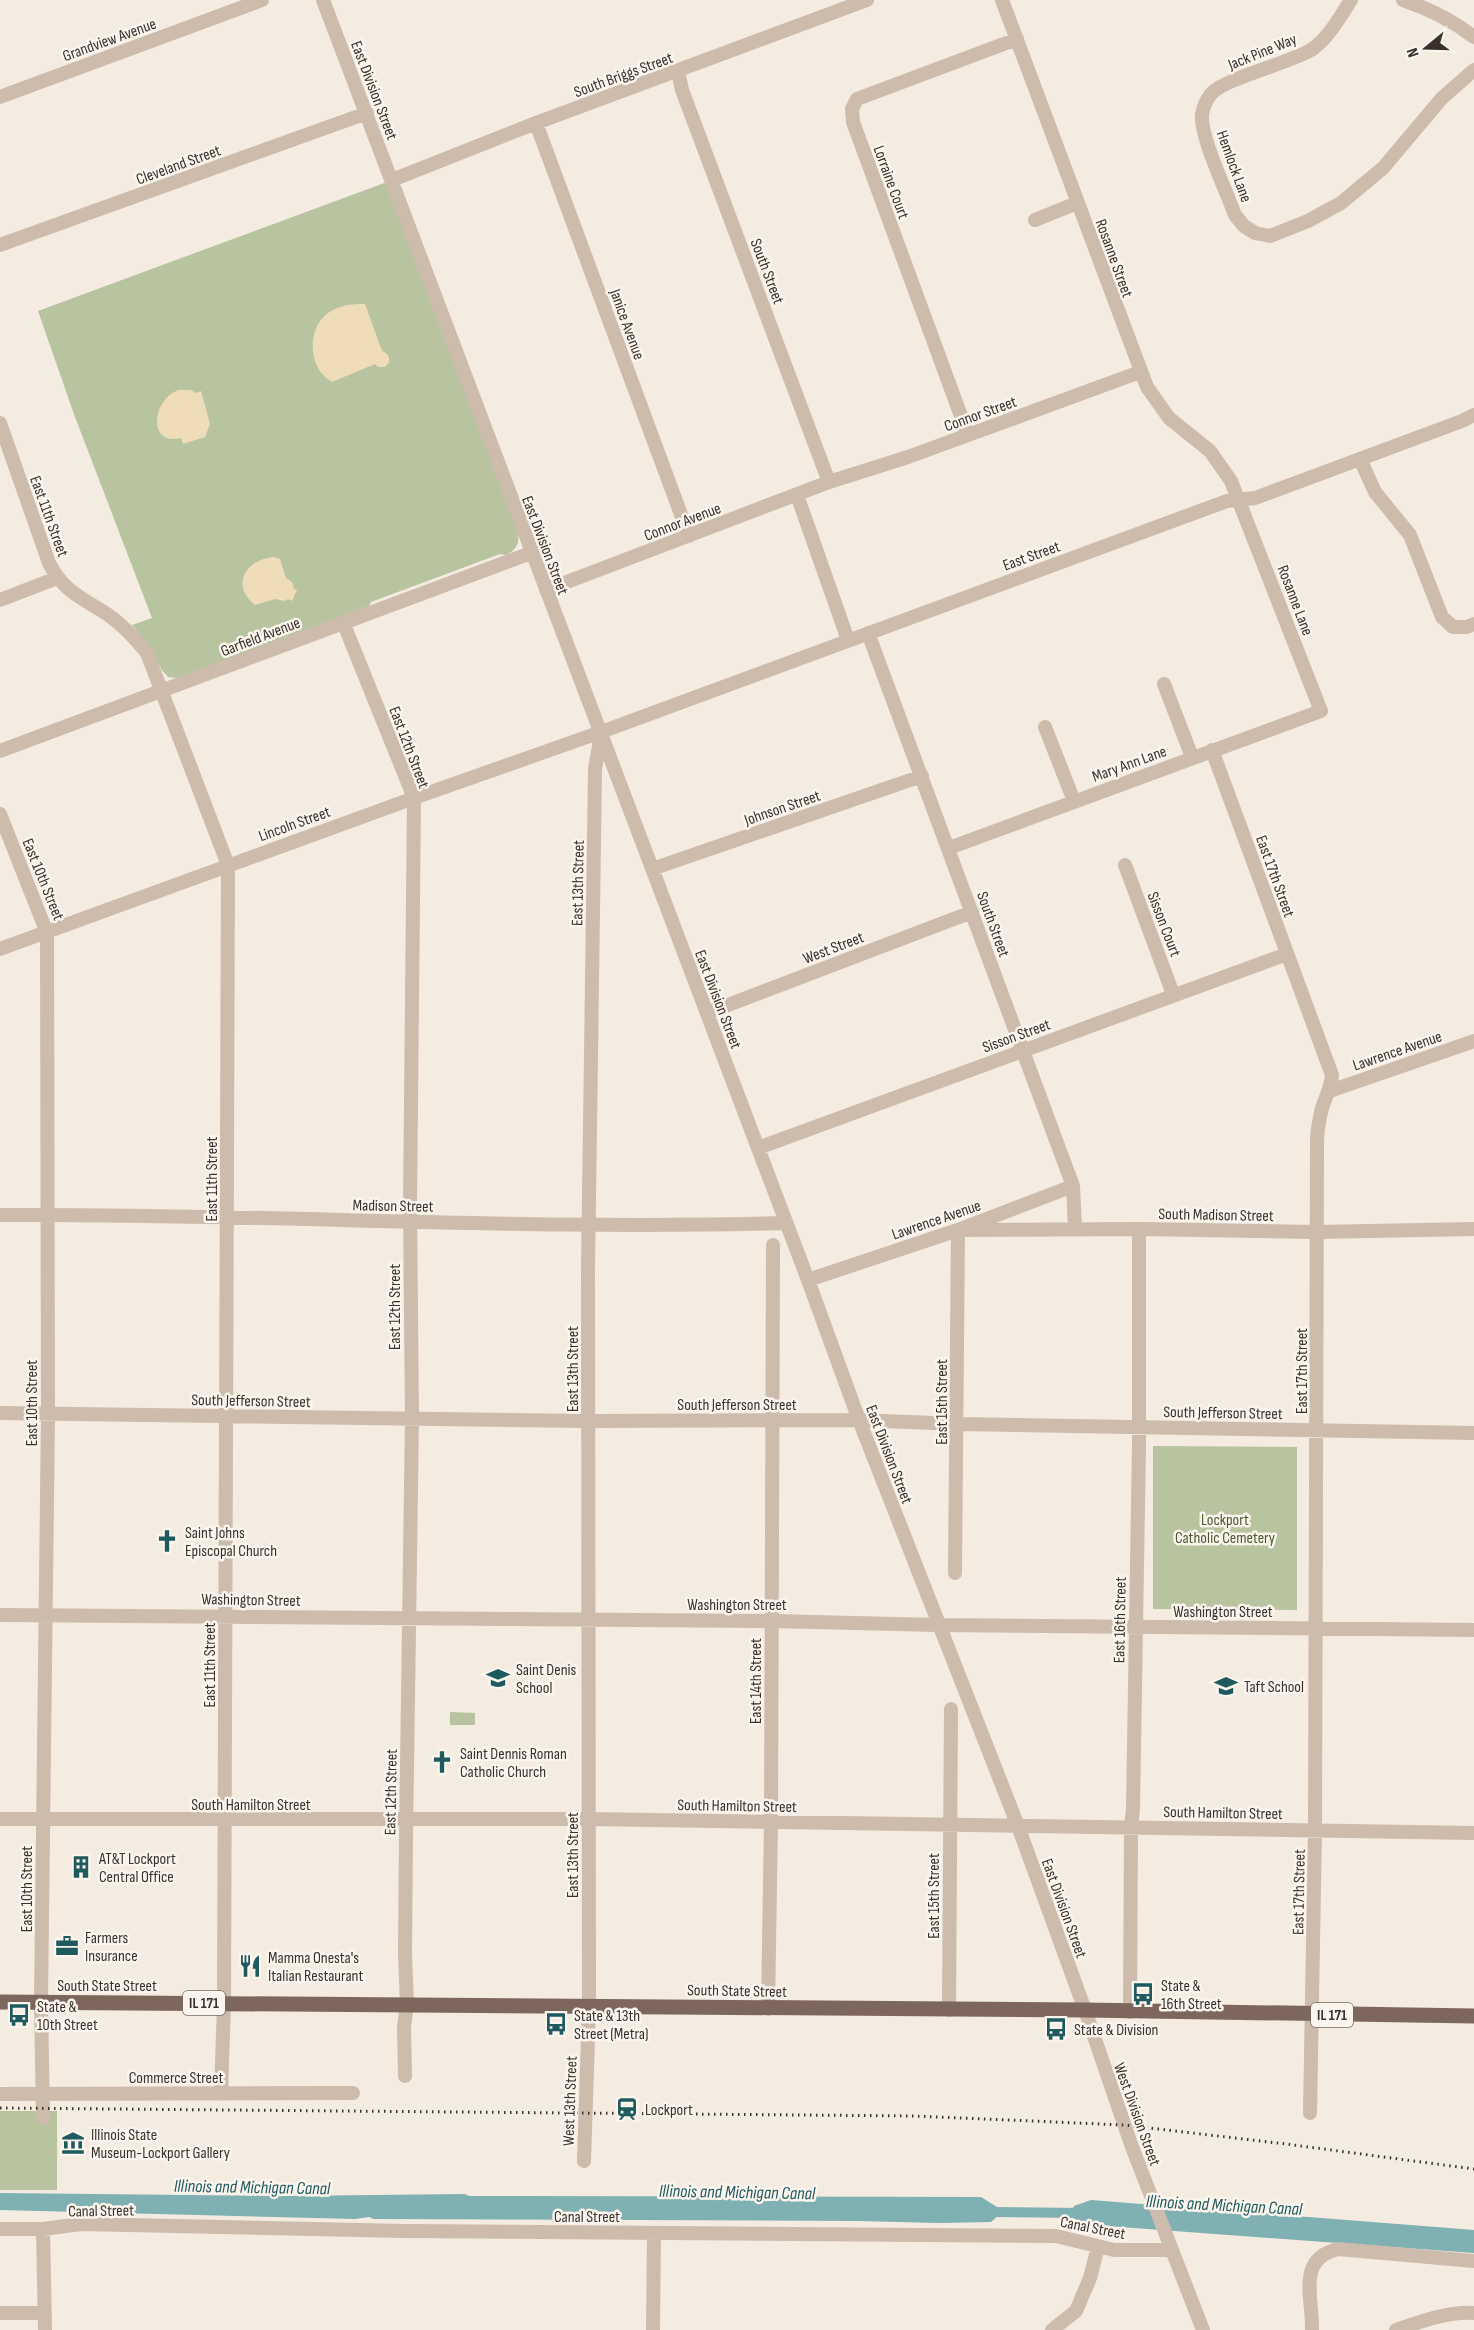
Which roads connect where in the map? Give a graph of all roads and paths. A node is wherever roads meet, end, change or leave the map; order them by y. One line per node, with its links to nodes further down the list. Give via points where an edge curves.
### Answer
1 (262, 0): 11 (street, Grandview Avenue)
2 (323, 0): 13 (street, East Division Street)
3 (867, 0): 10 (street, South Briggs Street)
4 (1002, 0): 8 (street, Rosanne Street)
5 (1351, 0): 12 (street, Jack Pine Way, via 1336,24 1313,48 1222,85)
6 (1403, 0): 7 (street, via 1452,20)
7 (1474, 37)
8 (1017, 39): 16 (street, Rosanne Street); 22 (street, Lorraine Court, via 857,99 852,109 853,122)
9 (1474, 70): 12 (street, Hemlock Lane, via 1442,98 1383,168 1341,202 1270,236 1255,233 1235,215 1203,124)
10 (678, 71): 14 (street, South Briggs Street); 24 (street, South Street)
11 (0, 97)
12 (1206, 102)
13 (367, 113): 15 (street, East Division Street); 18 (street, Cleveland Street)
14 (536, 123): 15 (street, South Briggs Street); 27 (street, Janice Avenue)
15 (392, 180): 28 (street, East Division Street)
16 (1077, 203): 17 (street); 19 (street, Rosanne Street)
17 (1035, 220)
18 (0, 245)
19 (1140, 372): 22 (street, Connor Street); 26 (street, Rosanne Street, via 1152,397 1169,418 1217,460)
20 (1474, 415): 23 (street, East Street)
21 (0, 423): 29 (street, East 11th Street)
22 (968, 435): 24 (street, Connor Street)
23 (1360, 459): 26 (street, East Street); 33 (street, via 1375,492 1410,535 1442,617 1453,627)
24 (829, 482): 25 (street, Connor Avenue)
25 (797, 495): 27 (street, Connor Avenue); 35 (street)
26 (1240, 501): 34 (street, East Street, via 1227,501); 38 (street, Rosanne Lane)
27 (689, 536): 30 (street, Connor Avenue)
28 (531, 553): 30 (street, East Division Street); 32 (street, Garfield Avenue)
29 (57, 578): 31 (street); 37 (street, East 11th Street, via 138,641)
30 (546, 590): 40 (street, East Division Street)
31 (0, 600)
32 (344, 622): 37 (street, Garfield Avenue); 45 (street, East 12th Street)
33 (1474, 624)
34 (868, 633): 35 (street, East Street); 44 (street, South Street)
35 (848, 640): 40 (street, East Street)
36 (1164, 684): 43 (street)
37 (162, 691): 42 (street, Garfield Avenue); 49 (street, East 11th Street)
38 (1321, 711): 41 (street, Mary Ann Lane)
39 (1046, 727): 46 (street)
40 (601, 732): 45 (street, Lincoln Street); 51 (street, East Division Street); 68 (street, East 13th Street, via 595,781)
41 (1212, 750): 43 (street, Mary Ann Lane); 55 (street, East 17th Street)
42 (0, 751)
43 (1192, 757): 46 (street, Mary Ann Lane)
44 (922, 777): 48 (street, South Street); 51 (street, Johnson Street)
45 (414, 798): 49 (street, Lincoln Street); 66 (street, East 12th Street)
46 (1074, 801): 48 (street, Mary Ann Lane)
47 (0, 814): 53 (street, East 10th Street)
48 (949, 848): 52 (street, South Street)
49 (228, 865): 53 (street, Lincoln Street); 65 (street, East 11th Street)
50 (1125, 866): 56 (street, Sisson Court)
51 (652, 869): 57 (street, East Division Street)
52 (972, 912): 57 (street, West Street); 59 (street, South Street)
53 (47, 933): 54 (street, Lincoln Street); 64 (street, East 10th Street)
54 (0, 949)
55 (1287, 954): 56 (street, Sisson Street); 60 (street, East 17th Street, via 1332,1075)
56 (1173, 994): 59 (street, Sisson Street)
57 (706, 1013): 61 (street, East Division Street)
58 (1474, 1041): 60 (street, Lawrence Avenue)
59 (1022, 1050): 61 (street, Sisson Street); 62 (street, South Street)
60 (1330, 1091): 73 (street, East 17th Street, via 1318,1127)
61 (758, 1148): 67 (street, East Division Street)
62 (1073, 1186): 69 (street, South Street); 72 (street, Lawrence Avenue)
63 (0, 1215): 64 (street, Madison Street)
64 (48, 1215): 65 (street, Madison Street); 77 (street, East 10th Street)
65 (227, 1217): 66 (street, Madison Street); 78 (street, East 11th Street)
66 (410, 1222): 68 (street, Madison Street); 79 (street, East 12th Street)
67 (786, 1223): 68 (street, Madison Street); 75 (street, East Division Street)
68 (589, 1225): 81 (street, East 13th Street)
69 (1076, 1229): 70 (street, South Madison Street); 72 (street, South Madison Street)
70 (1139, 1229): 73 (street, South Madison Street); 84 (street, East 16th Street)
71 (1474, 1229): 73 (street, South Madison Street)
72 (957, 1230): 75 (street, Lawrence Avenue); 83 (street, East 15th Street)
73 (1317, 1232): 85 (street, East 17th Street)
74 (773, 1245): 82 (street, East 14th Street)
75 (808, 1280): 80 (street, East Division Street)
76 (0, 1413): 77 (street, South Jefferson Street)
77 (48, 1414): 78 (street, South Jefferson Street); 89 (street, East 10th Street)
78 (226, 1416): 79 (street, South Jefferson Street); 90 (street, East 11th Street)
79 (412, 1418): 81 (street, South Jefferson Street); 91 (street, East 12th Street)
80 (859, 1420): 82 (street, South Jefferson Street); 83 (street, South Jefferson Street); 94 (street, East Division Street)
81 (588, 1421): 82 (street, South Jefferson Street); 92 (street, East 13th Street)
82 (773, 1421): 93 (street, East 14th Street)
83 (958, 1424): 84 (street, South Jefferson Street); 87 (street, East 15th Street)
84 (1139, 1428): 85 (street, South Jefferson Street); 95 (street, East 16th Street)
85 (1318, 1429): 86 (street, South Jefferson Street); 96 (street, East 17th Street)
86 (1474, 1433)
87 (955, 1573)
88 (0, 1615): 89 (street, Washington Street)
89 (46, 1615): 90 (street, Washington Street); 100 (street, East 10th Street)
90 (225, 1615): 91 (street, Washington Street); 103 (street, East 11th Street)
91 (409, 1618): 92 (street, Washington Street); 101 (street, East 12th Street)
92 (589, 1620): 93 (street, Washington Street); 102 (street, East 13th Street)
93 (772, 1621): 94 (street, Washington Street); 104 (street, East 14th Street)
94 (938, 1625): 95 (street, Washington Street); 106 (street, East Division Street)
95 (1135, 1627): 96 (street, Washington Street); 107 (street, East 16th Street)
96 (1315, 1629): 97 (street, Washington Street); 108 (street, East 17th Street)
97 (1474, 1630)
98 (951, 1709): 105 (street, East 15th Street)
99 (0, 1819): 100 (street, South Hamilton Street)
100 (43, 1819): 103 (street, South Hamilton Street); 111 (street, East 10th Street)
101 (407, 1819): 102 (street, South Hamilton Street); 103 (street, South Hamilton Street); 113 (street, East 12th Street)
102 (588, 1819): 104 (street, South Hamilton Street); 114 (street, East 13th Street)
103 (225, 1820): 112 (street, East 11th Street)
104 (771, 1821): 105 (street, South Hamilton Street); 115 (street, East 14th Street)
105 (949, 1825): 106 (street, South Hamilton Street); 116 (street, East 15th Street)
106 (1018, 1827): 107 (street, South Hamilton Street); 117 (street, East Division Street)
107 (1131, 1827): 108 (street, South Hamilton Street); 118 (street, East 16th Street)
108 (1315, 1830): 109 (street, South Hamilton Street); 119 (street, East 17th Street)
109 (1474, 1833)
110 (0, 2002): 111 (main road, South State Street / IL 171)
111 (41, 2002): 112 (main road, South State Street / IL 171); 123 (street, East 10th Street)
112 (224, 2004): 113 (main road, South State Street / IL 171); 125 (street, East 11th Street)
113 (407, 2005): 114 (main road, South State Street / IL 171); 121 (street, East 12th Street)
114 (589, 2007): 115 (main road, South State Street / IL 171); 128 (street, West 13th Street)
115 (768, 2009): 116 (main road, South State Street / IL 171)
116 (949, 2010): 117 (main road, South State Street / IL 171)
117 (1085, 2010): 118 (main road, South State Street / IL 171); 132 (street, West Division Street)
118 (1130, 2012): 119 (main road, South State Street / IL 171)
119 (1312, 2014): 120 (main road, South State Street / IL 171); 126 (street, East 17th Street)
120 (1474, 2016)
121 (405, 2076)
122 (353, 2092): 125 (street, Commerce Street)
123 (43, 2093): 124 (street, Commerce Street); 125 (street, Commerce Street); 127 (street, East 10th Street)
124 (0, 2094)
125 (221, 2094)
126 (1310, 2113)
127 (44, 2118)
128 (584, 2161)
129 (0, 2229): 130 (street, Canal Street)
130 (43, 2229): 131 (street, Canal Street, via 81,2224); 136 (street)
131 (654, 2233): 133 (street, Canal Street, via 1056,2236); 139 (street)
132 (1170, 2246): 133 (street, Canal Street, via 1135,2251); 141 (street, West Division Street)
133 (1098, 2247): 140 (street, via 1076,2311)
134 (1474, 2261): 142 (street, via 1338,2249 1325,2252 1310,2273)
135 (0, 2313): 136 (street)
136 (45, 2313): 138 (street)
137 (1474, 2313): 143 (street, via 1423,2321)
138 (45, 2330)
139 (653, 2330)
140 (1052, 2330)
141 (1203, 2330)
142 (1312, 2330)
143 (1396, 2330)

